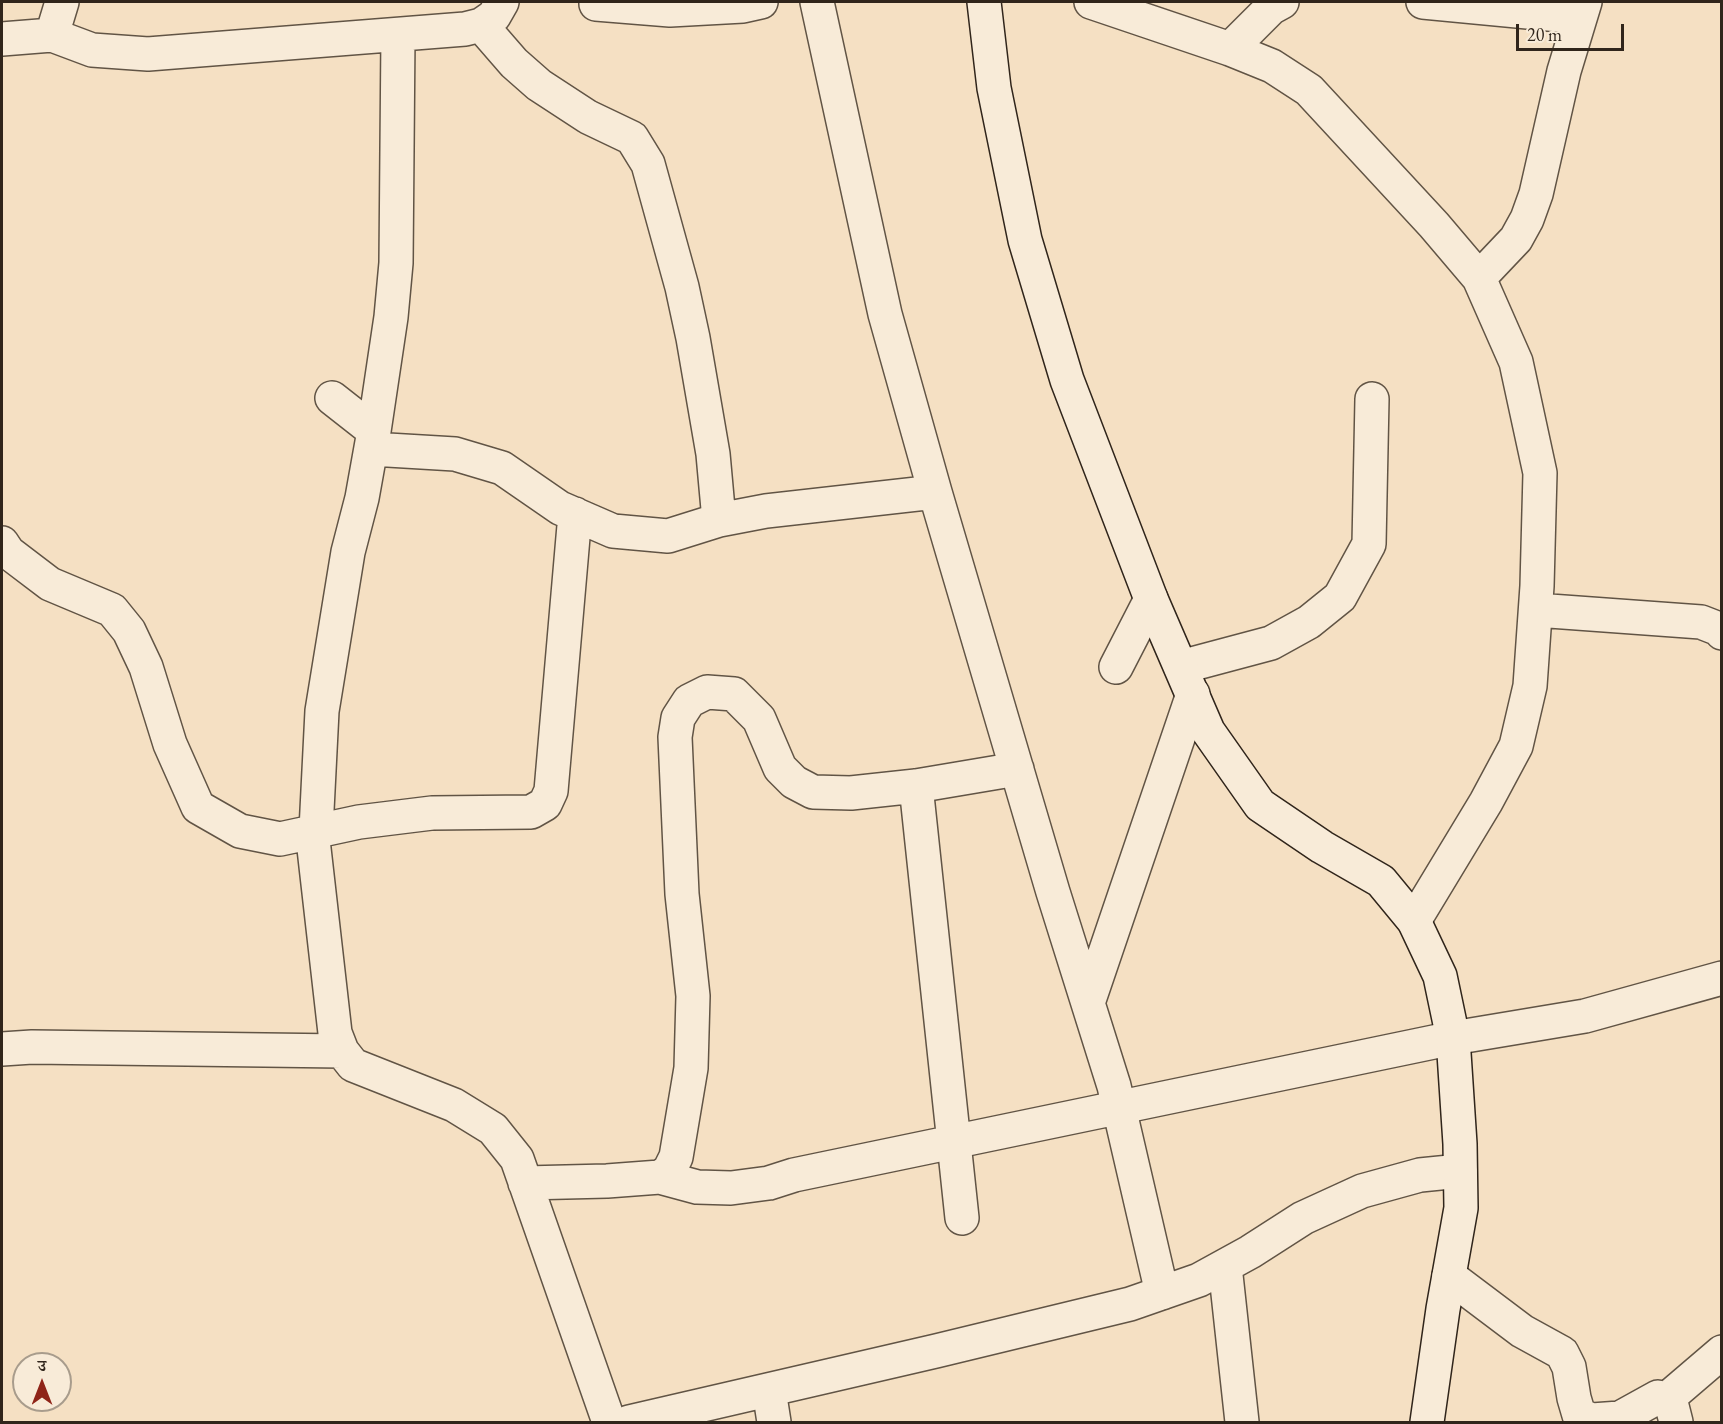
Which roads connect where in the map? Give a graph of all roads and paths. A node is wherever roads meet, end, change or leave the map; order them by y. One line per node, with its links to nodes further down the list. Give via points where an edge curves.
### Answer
1 (62, 2): 11 (street)
2 (761, 2): 7 (street, via 670,10)
3 (817, 2): 19 (street, via 885,314)
4 (984, 2): 23 (street, via 994,88 1025,240 1067,380)
5 (1091, 2): 14 (street)
6 (1423, 2): 9 (street)
7 (596, 4)
8 (1275, 4): 14 (street)
9 (1583, 9): 15 (street, via 1527,219 1516,239)
10 (491, 13): 12 (street, via 465,29); 21 (street, via 514,63 539,85 588,117 632,138 648,164 693,338 713,454)
11 (52, 35): 12 (street, via 92,50 148,54); 13 (street)
12 (399, 35): 18 (street, via 396,263)
13 (2, 39)
14 (1230, 49): 15 (street, via 1272,66 1309,90)
15 (1479, 278): 24 (street, via 1516,362 1540,473)
16 (332, 398): 18 (street)
17 (1372, 399): 27 (street, via 1369,544 1340,597 1309,622 1271,643)
18 (373, 440): 20 (street, via 455,454 502,468); 30 (street, via 348,552 322,711)
19 (935, 492): 21 (street); 28 (street)
20 (575, 514): 21 (street, via 613,531 668,536); 30 (street, via 551,791 545,804 531,812 432,813)
21 (719, 520)
22 (2, 543): 30 (street, via 50,584 112,610 129,631 147,668 170,744 198,807 240,831 280,838)
23 (1151, 598): 26 (street); 27 (street)
24 (1536, 610): 25 (street, via 1701,622); 31 (street, via 1530,686 1516,746)
25 (1722, 633)
26 (1116, 668)
27 (1187, 681): 31 (street, via 1208,731 1260,805 1322,848 1381,881); 33 (street)
28 (1017, 769): 29 (street); 33 (street)
29 (916, 786): 38 (street); 40 (street, via 851,793 813,792 794,782 780,768 759,719 734,694 707,692 689,701 678,718 675,737 693,1031 676,1157 669,1171)
30 (314, 830): 36 (street, via 335,1033)
31 (1414, 921): 34 (street, via 1440,976)
32 (1722, 978): 34 (street, via 1585,1016)
33 (1088, 1003): 37 (street)
34 (1453, 1038): 37 (street); 39 (street)
35 (2, 1049): 36 (street)
36 (342, 1051): 41 (street, via 353,1065 454,1105 493,1129 517,1159)
37 (1119, 1107): 38 (street); 45 (street)
38 (954, 1142): 40 (street, via 731,1188 697,1187); 42 (street)
39 (1460, 1171): 43 (street, via 1420,1175 1362,1191 1303,1218); 44 (street, via 1461,1208)
40 (660, 1177): 41 (street)
41 (525, 1183): 49 (street)
42 (962, 1218)
43 (1225, 1266): 45 (street); 52 (street)
44 (1449, 1276): 48 (street, via 1522,1330 1562,1353 1569,1367 1579,1415 1592,1420 1620,1418 1658,1397); 53 (street)
45 (1162, 1293): 47 (street, via 1119,1307)
46 (1722, 1352): 48 (street)
47 (769, 1390): 50 (street); 51 (street)
48 (1672, 1411)
49 (609, 1422)
50 (629, 1422)
51 (774, 1422)
52 (1242, 1422)
53 (1427, 1422)

